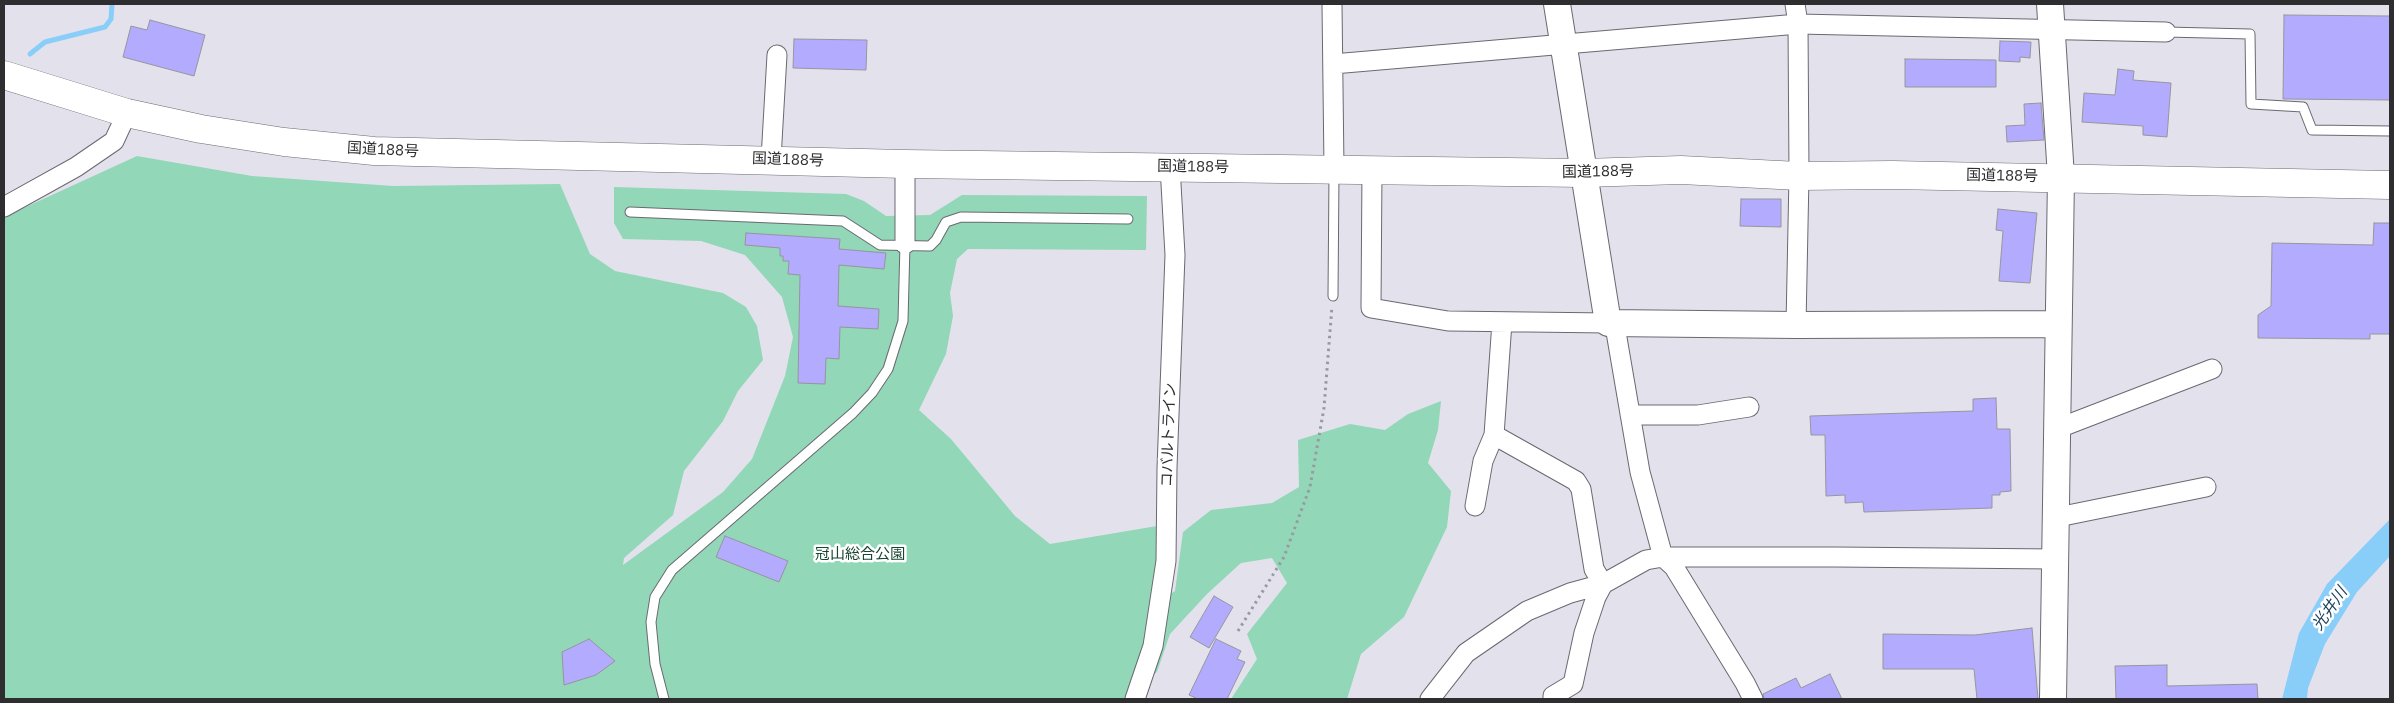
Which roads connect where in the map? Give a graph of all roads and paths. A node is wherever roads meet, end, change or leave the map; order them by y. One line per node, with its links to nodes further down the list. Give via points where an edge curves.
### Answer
1 (1332, 4): 10 (street)
2 (1557, 4): 8 (street)
3 (1795, 4): 5 (street)
4 (2050, 4): 6 (street)
5 (1798, 24): 6 (street); 8 (street); 20 (street)
6 (2053, 30): 7 (street); 21 (street)
7 (2166, 32): 13 (lane, via 2250,34 2251,104 2303,107 2312,130)
8 (1563, 43): 10 (street); 19 (street)
9 (776, 54): 14 (street)
10 (1333, 64): 17 (street)
11 (4, 75): 12 (highway, 国道188号)
12 (126, 113): 14 (highway, 国道188号, via 275,141 374,151); 23 (street, via 114,142)
13 (2390, 131)
14 (771, 160): 15 (highway, 国道188号)
15 (905, 164): 16 (highway, 国道188号); 26 (street)
16 (1170, 166): 17 (highway, 国道188号); 45 (street, コバルトライン, via 1175,255 1166,561 1153,646)
17 (1334, 169): 18 (highway, 国道188号); 27 (lane)
18 (1372, 169): 19 (highway, 国道188号); 28 (street, via 1371,308 1448,321)
19 (1583, 173): 20 (highway, 国道188号, via 1681,170); 29 (street)
20 (1798, 176): 21 (highway, 国道188号); 31 (street)
21 (2061, 177): 22 (highway, 国道188号); 30 (street)
22 (2390, 185)
23 (4, 207)
24 (630, 212): 26 (lane, via 843,221 880,245)
25 (1128, 219): 26 (lane, via 961,218 946,222 930,246)
26 (905, 244): 44 (lane, via 903,321 888,369 872,393 672,570 656,597 651,622 654,664)
27 (1333, 296): 43 (path, via 1324,408 1310,487 1284,557)
28 (1502, 322): 29 (street); 36 (street)
29 (1608, 323): 31 (street); 34 (street, via 1616,332)
30 (2058, 324): 31 (street); 35 (street)
31 (1796, 325)
32 (2212, 369): 35 (street)
33 (1749, 407): 34 (street, via 1698,415)
34 (1630, 415): 40 (street, via 1640,472)
35 (2059, 428): 39 (street)
36 (1494, 435): 38 (street, via 1483,460); 42 (street, via 1576,481 1581,489 1594,569)
37 (2206, 488): 39 (street)
38 (1475, 506)
39 (2058, 517): 41 (street)
40 (1663, 557): 41 (street); 42 (street, via 1646,560); 48 (street, via 1674,567)
41 (2056, 559): 49 (street)
42 (1603, 584): 46 (street, via 1527,611 1466,653); 47 (street, via 1584,633 1573,684 1552,696)
43 (1238, 631)
44 (664, 699)
45 (1135, 699)
46 (1430, 699)
47 (1553, 699)
48 (1753, 699)
49 (2054, 699)

